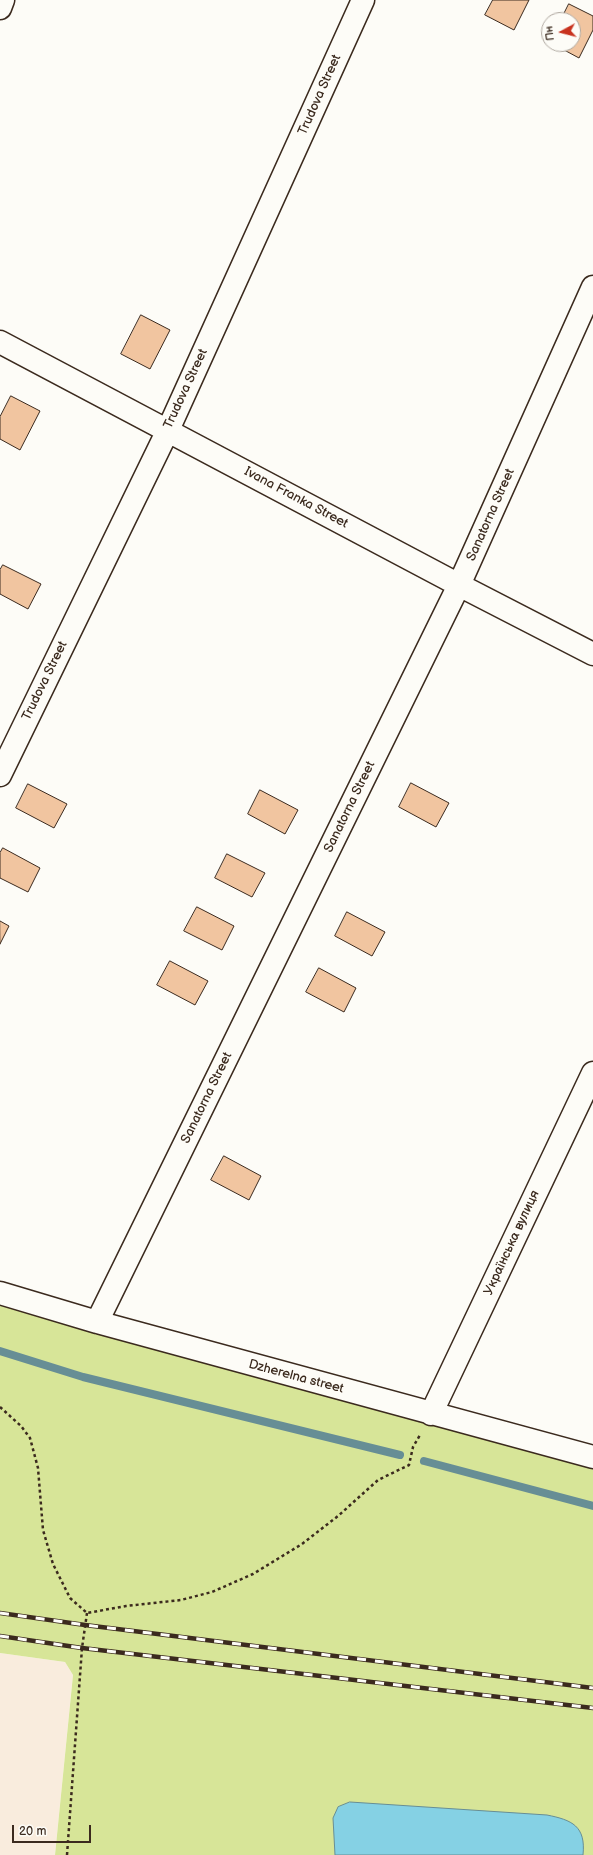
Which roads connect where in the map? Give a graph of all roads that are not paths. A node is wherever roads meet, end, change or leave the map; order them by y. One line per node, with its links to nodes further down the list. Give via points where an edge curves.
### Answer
1 (3, 0): 3 (street)
2 (363, 0): 6 (street, Trudova Street)
3 (0, 8)
4 (593, 287): 7 (street, Sanatorna Street)
5 (0, 342): 6 (street, Ivana Franka Street)
6 (168, 430): 7 (street, Ivana Franka Street); 9 (street, Trudova Street)
7 (459, 585): 8 (street, Ivana Franka Street); 12 (street, Sanatorna Street)
8 (593, 654)
9 (0, 775)
10 (593, 1073): 13 (street, Українська вулиця)
11 (0, 1293): 12 (street, Dzherelna street)
12 (97, 1322): 13 (street, Dzherelna street)
13 (431, 1414): 14 (street, Dzherelna street)
14 (593, 1457)

